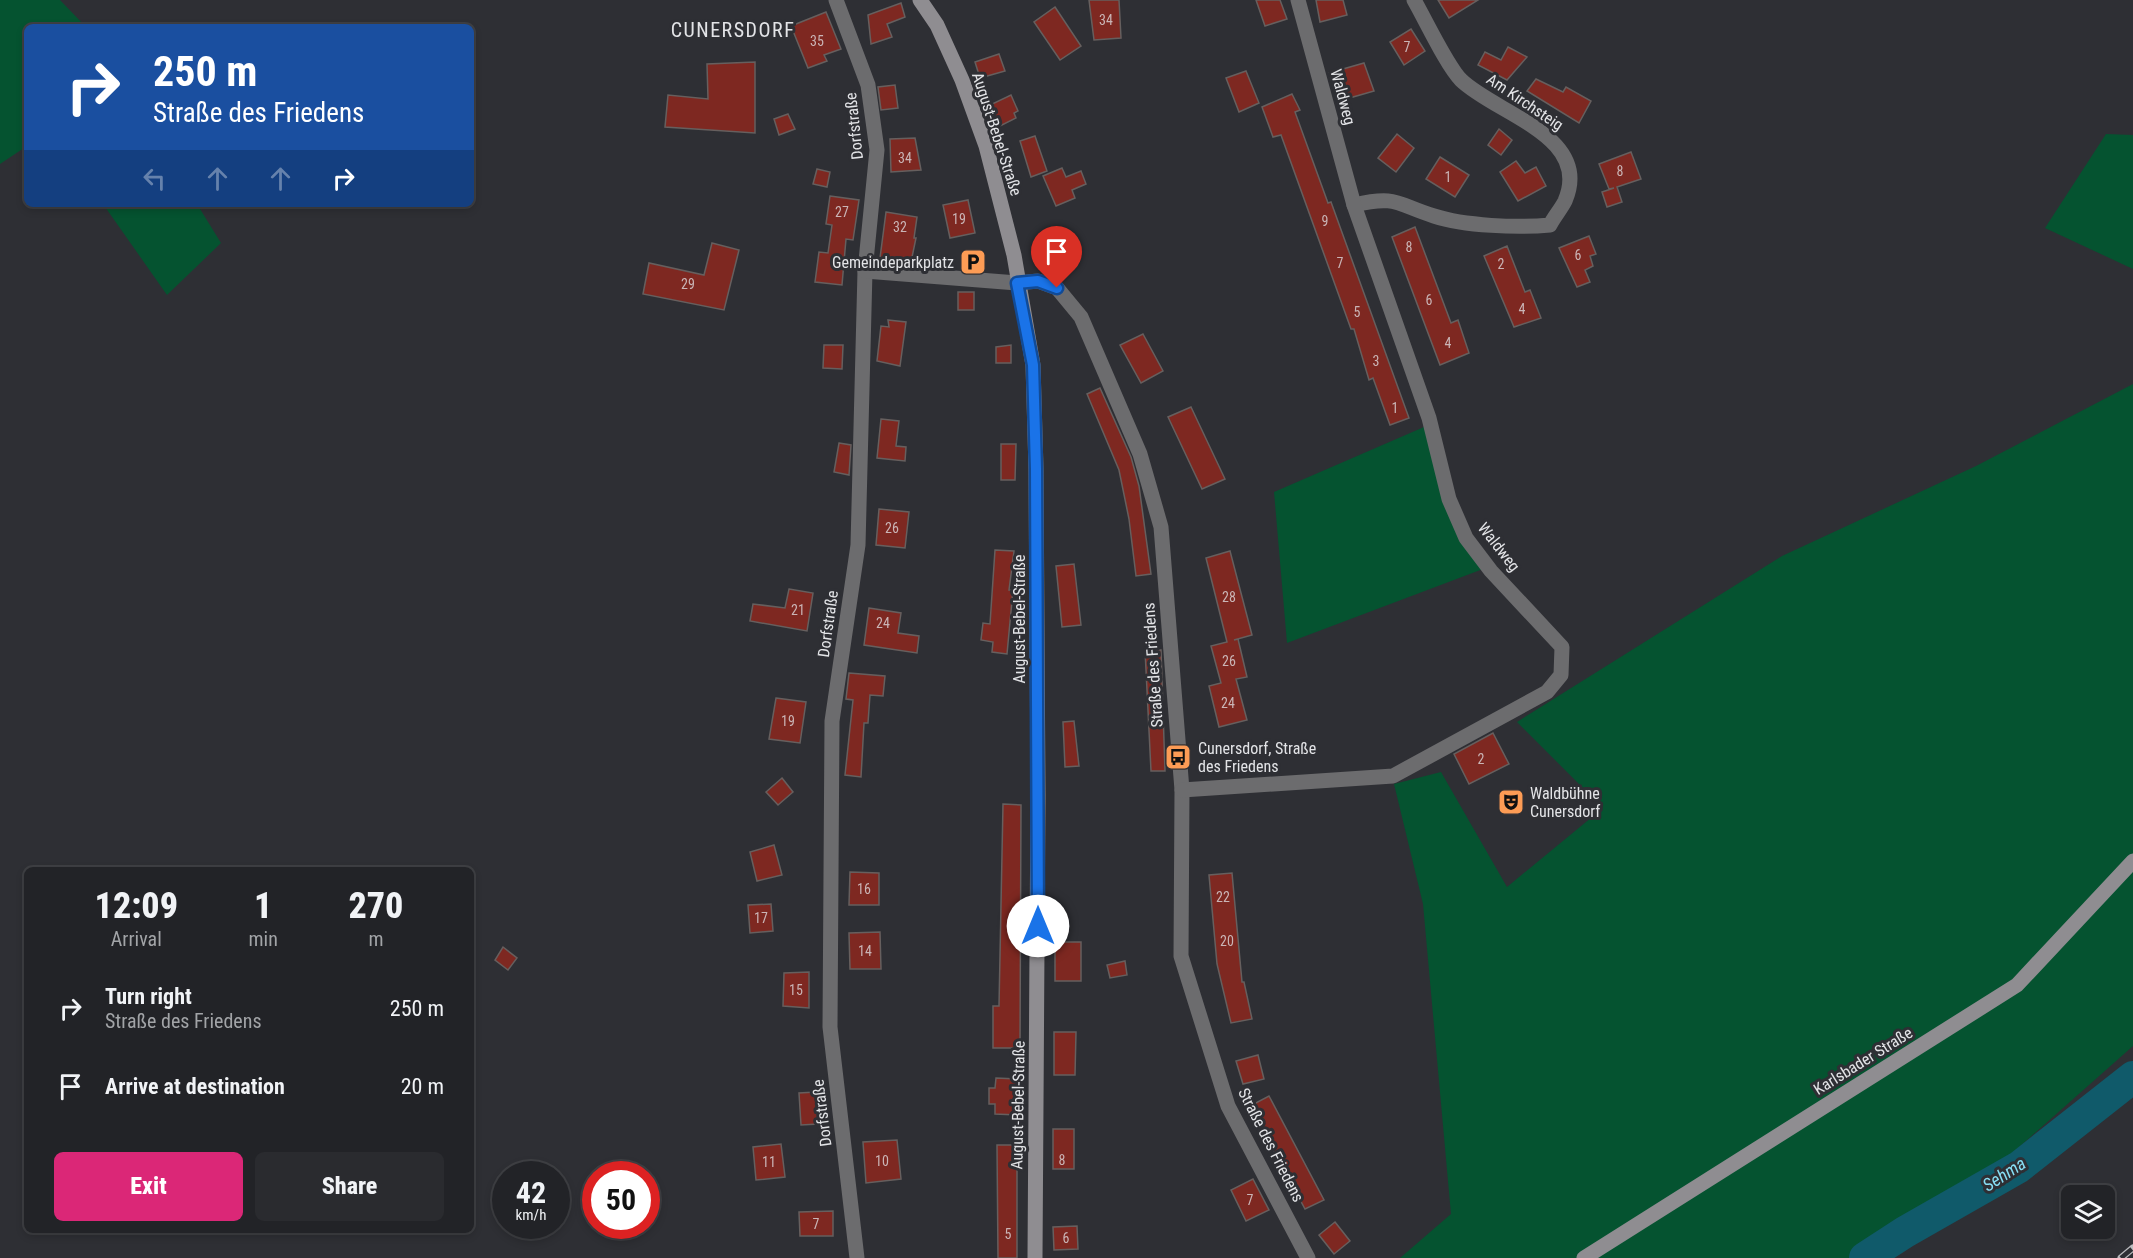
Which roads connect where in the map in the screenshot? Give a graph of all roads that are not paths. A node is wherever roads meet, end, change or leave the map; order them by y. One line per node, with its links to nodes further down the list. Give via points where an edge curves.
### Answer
1 (836, 0): 6 (street, Dorfstraße, via 868,85 878,150)
2 (920, 0): 7 (main road, August-Bebel-Straße, via 937,25 962,80 986,146 1014,255)
3 (1298, 0): 5 (street, Waldweg)
4 (1414, 0): 5 (street, Am Kirchsteig, via 1460,78 1554,141 1564,154 1569,177 1565,201 1550,225 1536,226 1435,216 1401,202 1378,199)
5 (1354, 205): 8 (street, Waldweg, via 1429,418 1449,499 1466,538 1491,571 1563,647 1562,675 1547,692 1393,776)
6 (865, 271): 7 (street, Straße des Friedens); 10 (street, Dorfstraße, via 858,545 832,721 829,898 830,1028)
7 (1017, 283): 8 (street, Straße des Friedens, via 1038,281 1057,288 1081,318 1140,453 1161,527); 11 (main road, August-Bebel-Straße, via 1033,365 1036,469)
8 (1182, 790): 12 (street, Straße des Friedens, via 1181,956 1228,1106)
9 (2133, 861): 13 (main road, Karlsbader Straße, via 2017,985)
10 (857, 1258)
11 (1035, 1258)
12 (1308, 1258)
13 (1584, 1258)

